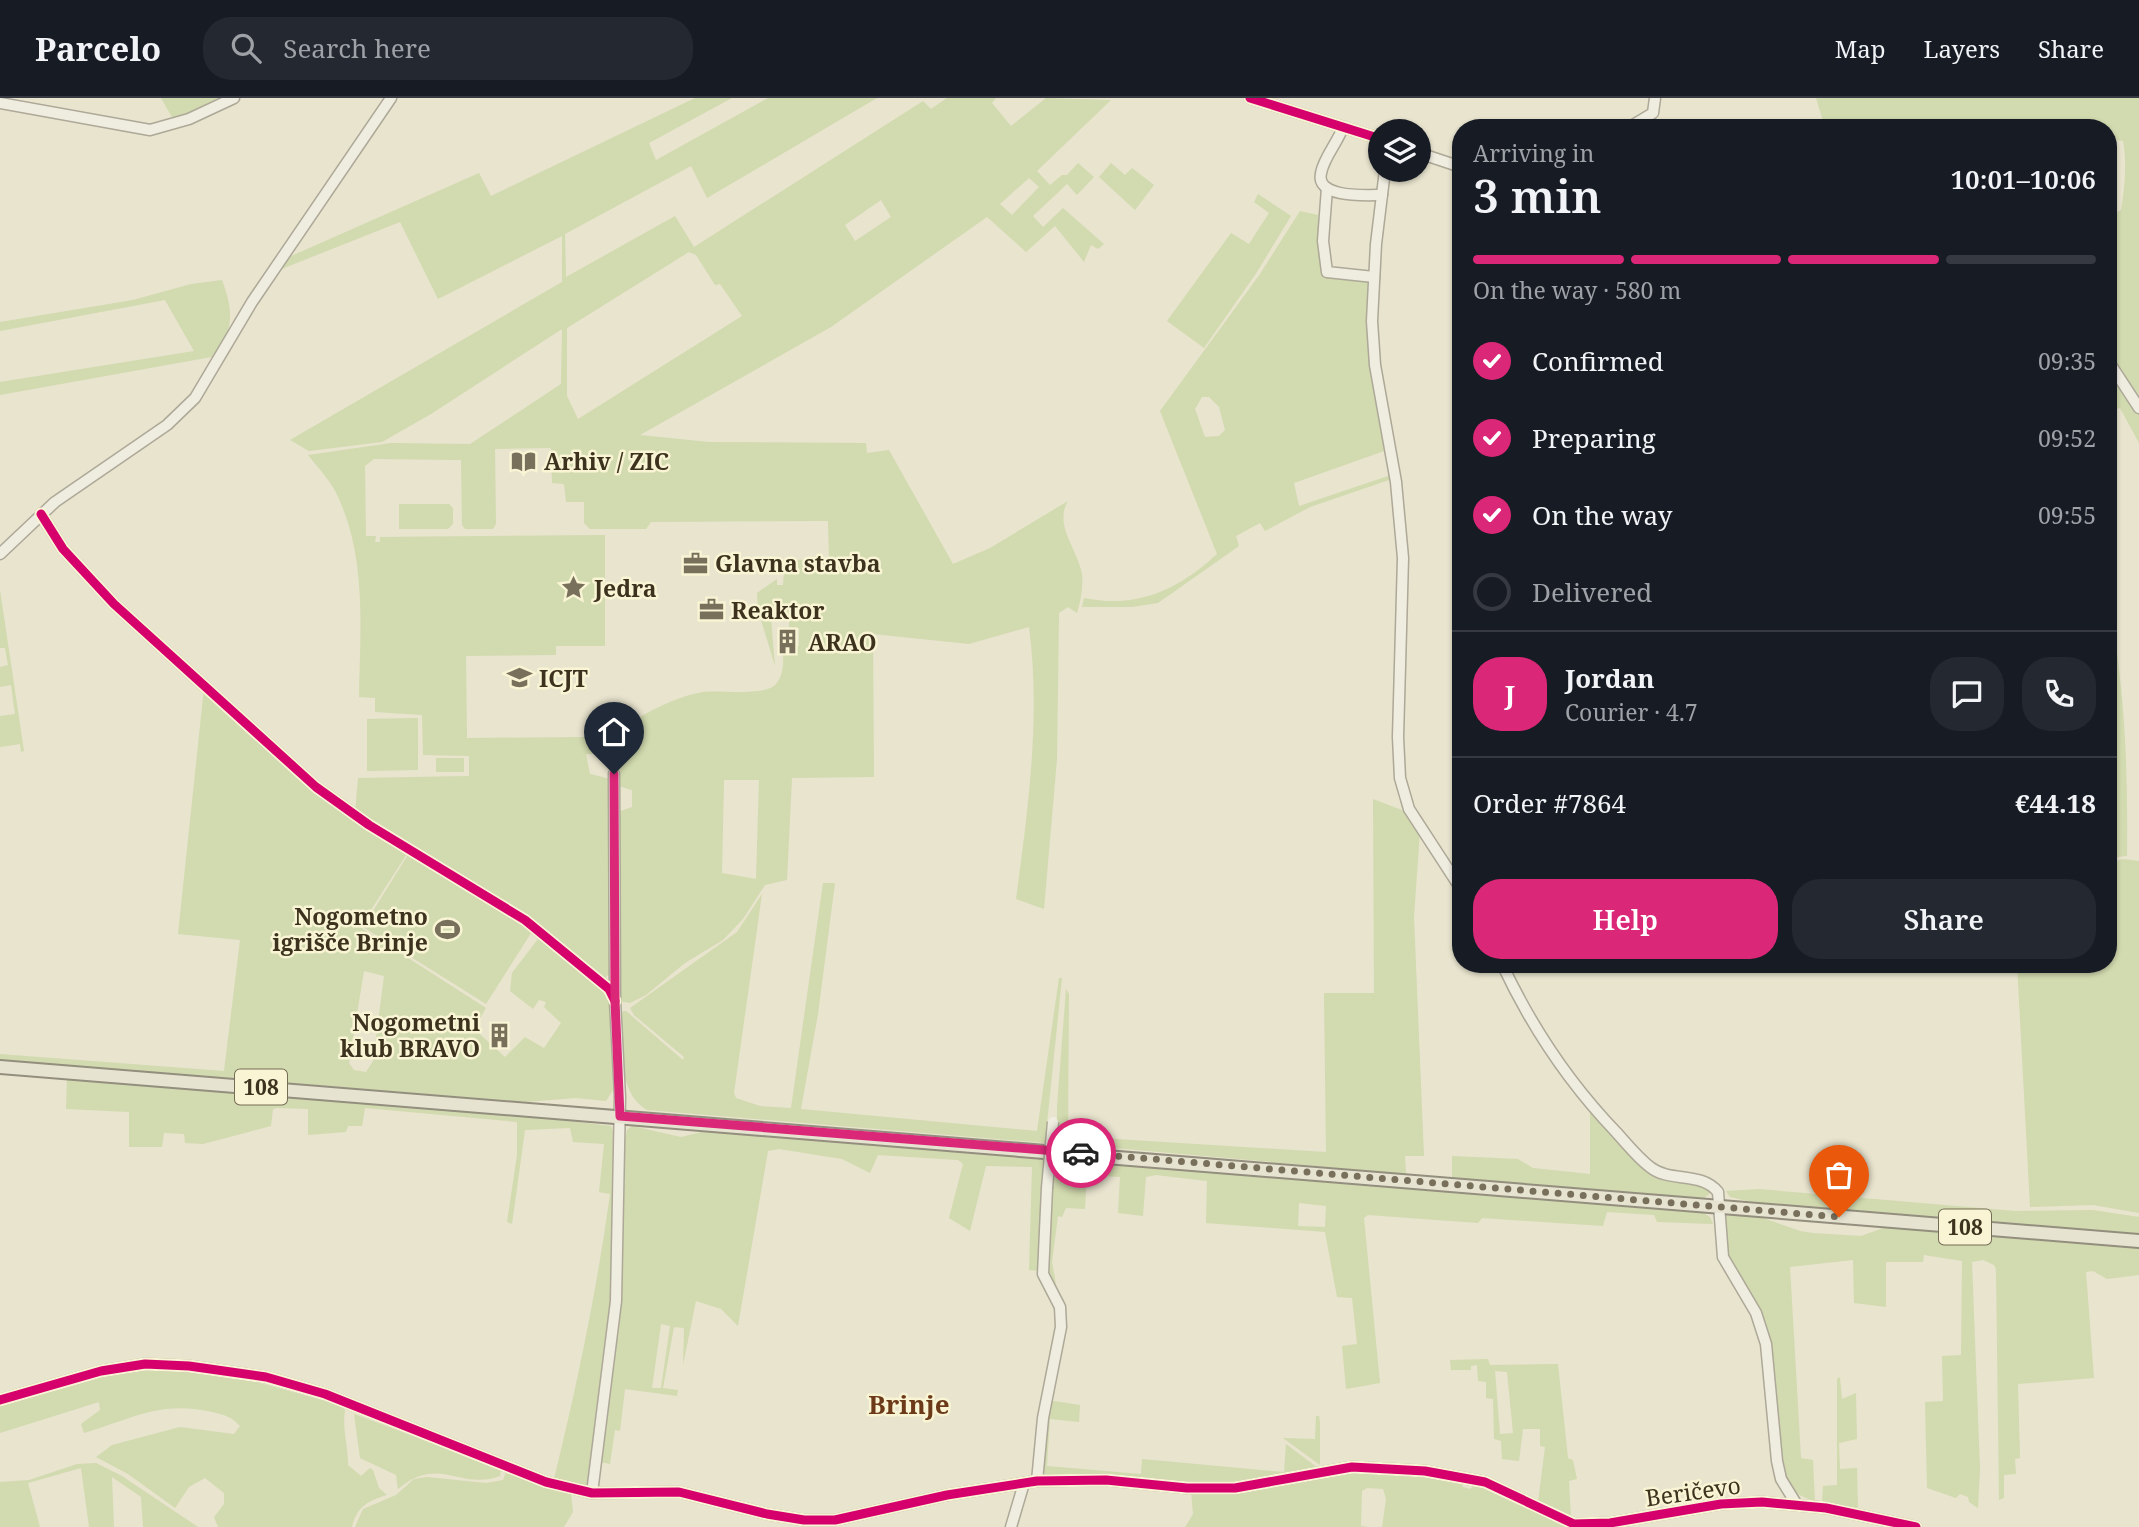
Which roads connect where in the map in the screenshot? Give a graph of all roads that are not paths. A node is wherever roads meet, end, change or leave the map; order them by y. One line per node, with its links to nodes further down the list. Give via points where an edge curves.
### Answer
1 (234, 98): 5 (street, via 190,120 150,130)
2 (391, 98): 17 (street, via 252,302 195,398 167,425)
3 (1250, 98): 7 (street)
4 (1655, 98): 6 (street, via 1653,113)
5 (0, 103)
6 (1643, 119)
7 (1343, 127): 8 (street); 12 (street, via 1321,171)
8 (1368, 136)
9 (1431, 157): 10 (street)
10 (1452, 164)
11 (1384, 182): 13 (street)
12 (1327, 188): 13 (street, via 1354,196); 14 (street, via 1323,241 1327,272)
13 (1382, 195): 14 (street)
14 (1374, 277): 20 (street, via 1375,365 1396,482 1403,558 1401,778 1409,809)
15 (2117, 374): 16 (street)
16 (2139, 408)
17 (41, 514): 18 (street); 22 (street, via 63,549 114,604 316,788 525,920 609,989)
18 (0, 554)
19 (614, 774): 22 (street)
20 (1452, 875)
21 (1507, 973): 26 (street, via 1550,1053 1600,1116 1652,1169 1714,1187)
22 (615, 1001): 24 (street)
23 (0, 1067): 24 (main road, 108)
24 (620, 1116): 26 (main road, 108); 31 (street, via 616,1301)
25 (1053, 1122): 29 (street, bridge, via 1043,1274 1060,1307 1061,1327 1043,1419)
26 (1719, 1208): 27 (main road, 108); 32 (street, via 1723,1257 1756,1313 1766,1344 1779,1470)
27 (2139, 1241)
28 (0, 1400): 31 (street, Beričevo, via 100,1371 145,1364 266,1377 325,1394 546,1482)
29 (1037, 1481): 30 (street, Beričevo); 32 (street, Beričevo, via 1106,1480 1235,1489 1352,1467 1425,1471 1485,1482 1558,1518 1590,1526 1721,1504)
30 (1024, 1483): 31 (street, Beričevo, via 835,1520 767,1514 679,1492); 33 (street)
31 (592, 1493)
32 (1797, 1505): 34 (street, Beričevo)
33 (1011, 1527)
34 (1916, 1527)

